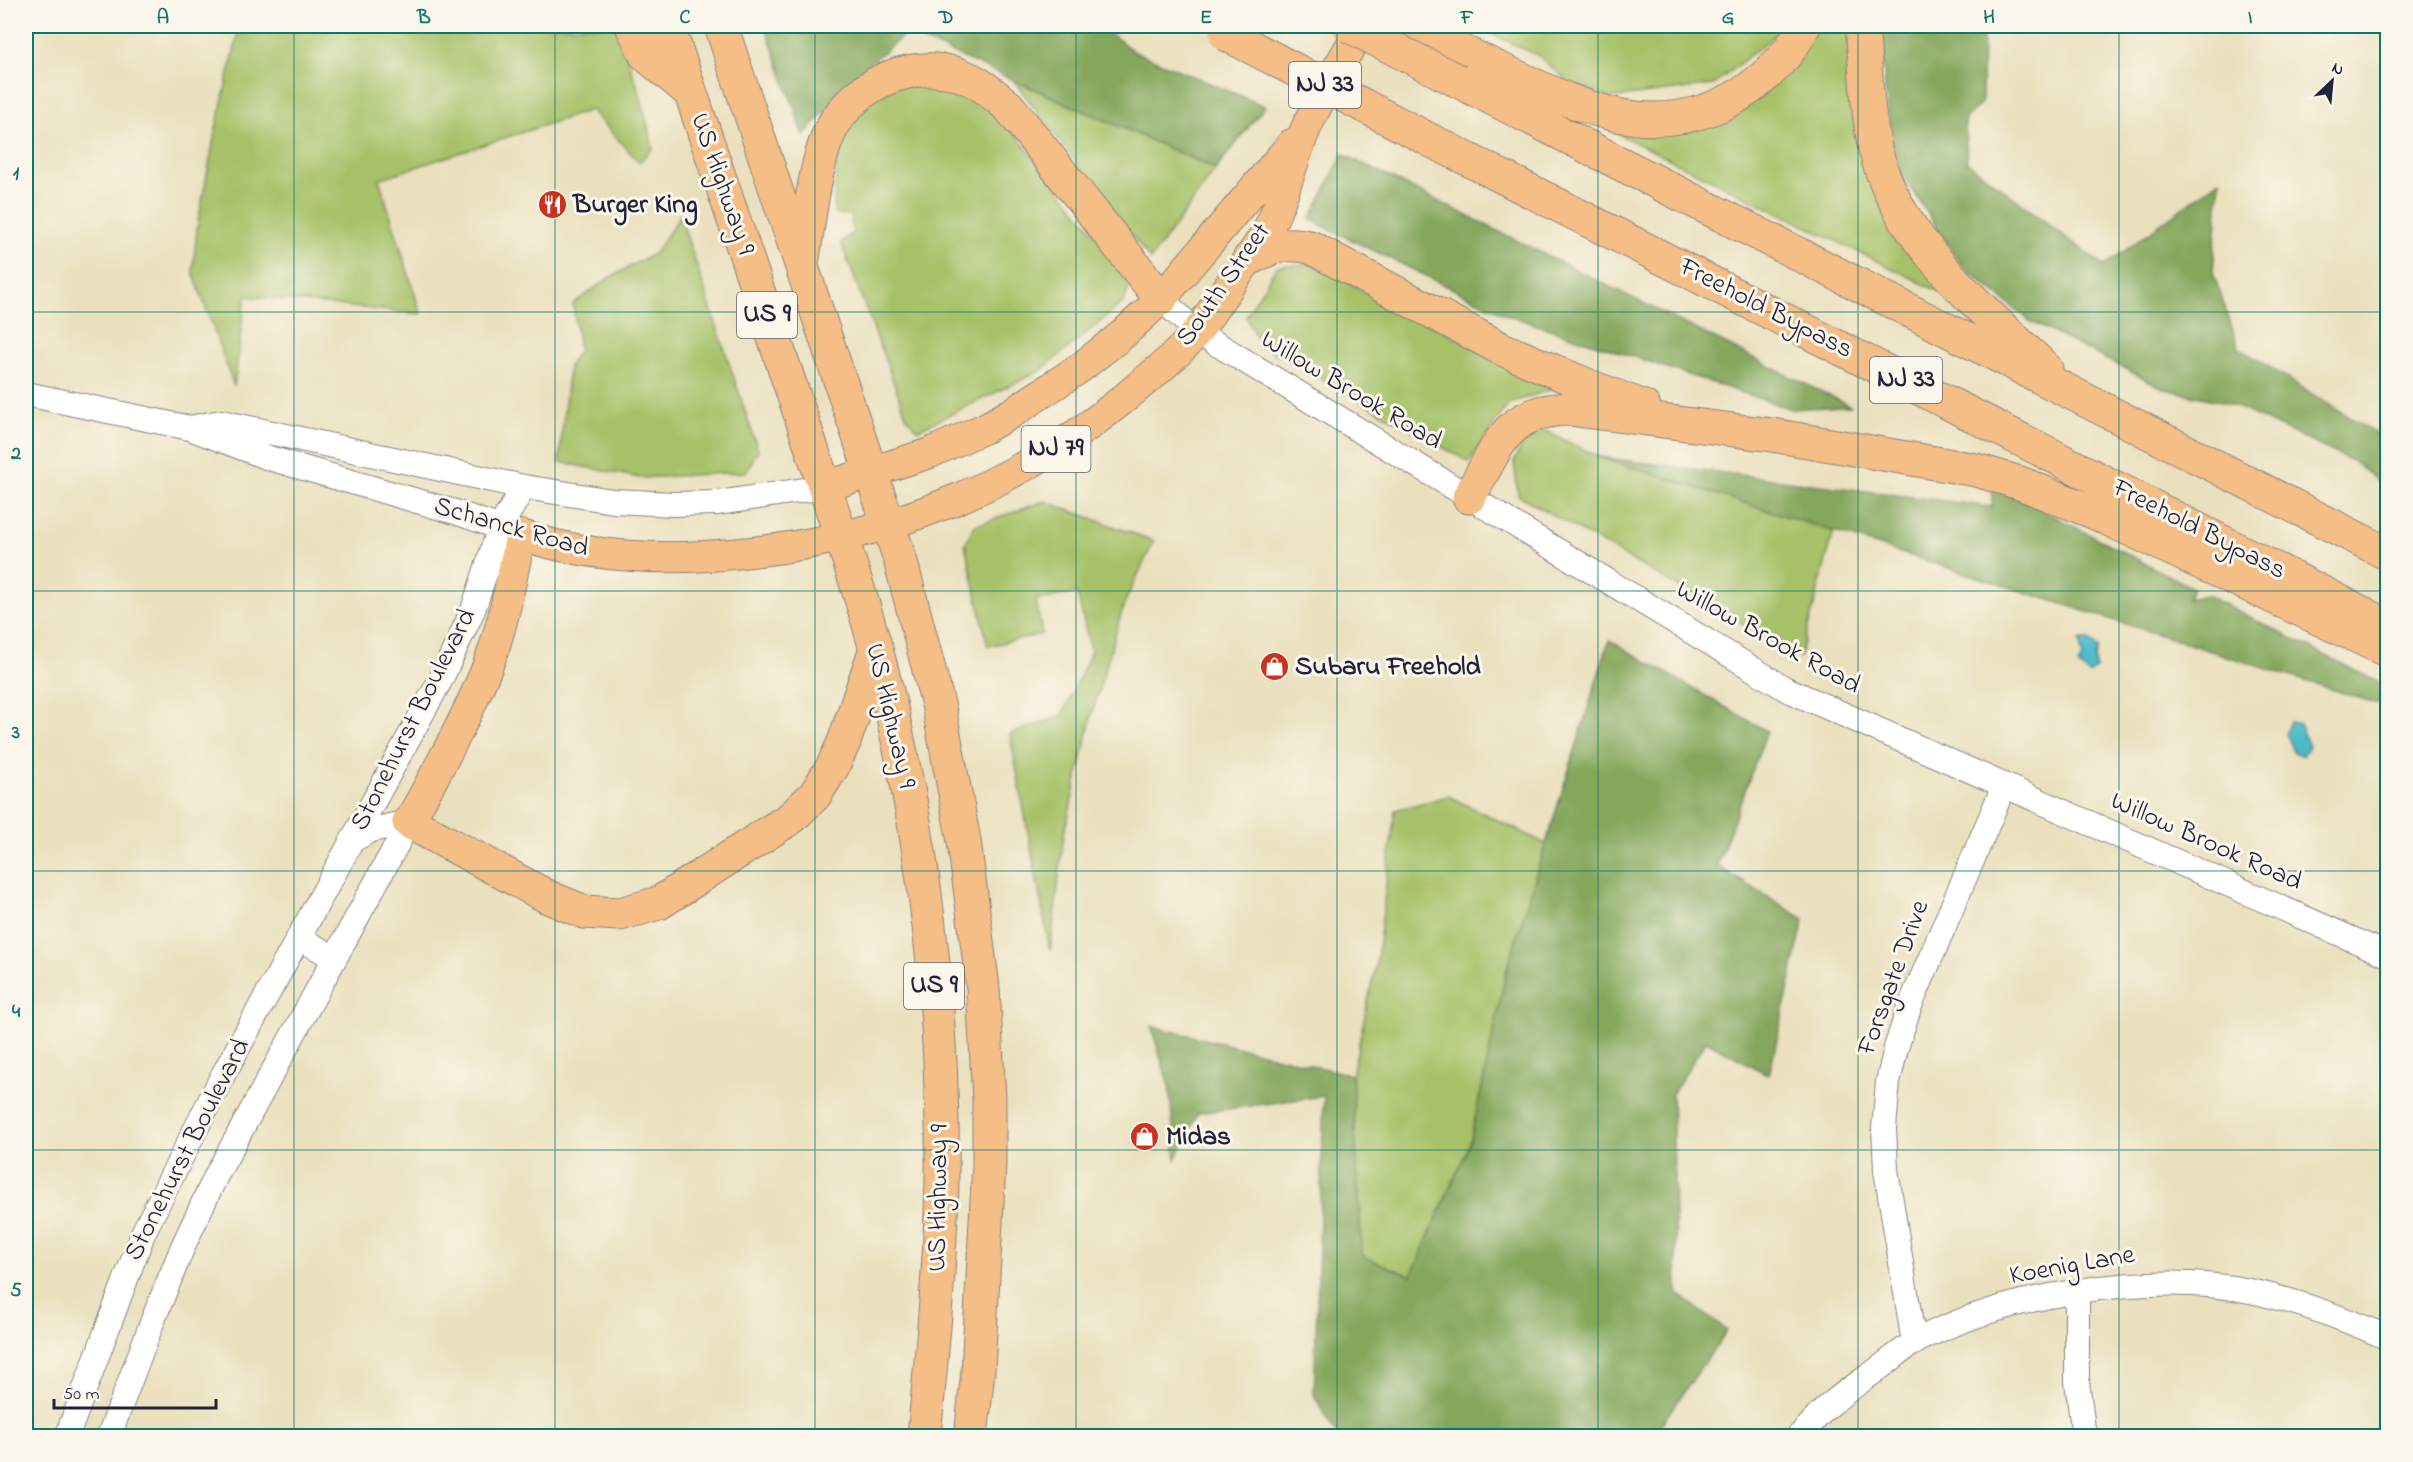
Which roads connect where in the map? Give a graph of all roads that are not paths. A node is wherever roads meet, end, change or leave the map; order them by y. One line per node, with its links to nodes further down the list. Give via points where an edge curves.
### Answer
1 (632, 26): 11 (highway, via 646,55)
2 (668, 26): 11 (highway, US Highway 9 / US 9)
3 (721, 26): 14 (highway, US Highway 9 / US 9)
4 (1349, 26): 10 (highway, NJ 33, bridge)
5 (1362, 26): 12 (main road, South Street / NJ 79)
6 (1408, 26): 10 (highway)
7 (1804, 26): 10 (highway, via 1788,51 1748,90 1716,107 1668,119 1634,119 1598,112)
8 (1862, 26): 17 (highway, via 1875,150 1901,212 1940,266)
9 (1217, 30): 29 (highway, Freehold Bypass / NJ 33, bridge)
10 (1464, 68): 17 (highway, NJ 33)
11 (690, 92): 23 (highway, US Highway 9 / US 9)
12 (1307, 126): 13 (main road, South Street / NJ 79, via 1268,227); 15 (main road, South Street / NJ 79)
13 (1249, 259): 16 (main road, South Street / NJ 79); 19 (highway, via 1269,247 1284,244 1310,247 1543,368 1645,407)
14 (802, 265): 15 (highway, via 822,157 832,128 846,107 884,78 933,69 970,79 1009,107); 21 (highway, US Highway 9 / US 9)
15 (1161, 299): 16 (street, Willow Brook Road); 21 (main road, South Street / NJ 79, via 1080,368 1012,413 930,453)
16 (1197, 332): 24 (street, Willow Brook Road); 25 (main road, South Street / NJ 79, via 1123,401 1069,441 953,502)
17 (2069, 391): 28 (highway, NJ 33)
18 (26, 394): 20 (street, Schanck Road)
19 (1711, 426): 24 (highway, via 1569,409 1541,411 1519,421 1506,434); 31 (highway, via 1964,468 2020,483 2093,512)
20 (190, 428): 22 (street, Schanck Road, via 220,422); 26 (street, Schanck Road, via 269,458)
21 (872, 473): 23 (main road, South Street / NJ 79); 25 (highway, US Highway 9 / US 9)
22 (524, 487): 23 (street, Schanck Road, via 613,501 674,504 758,499); 26 (street, Stonehurst Boulevard)
23 (824, 487): 27 (highway, US Highway 9 / US 9)
24 (1469, 497): 32 (street, Willow Brook Road, via 1786,689)
25 (889, 525): 27 (main road, South Street / NJ 79); 44 (highway, US Highway 9 / US 9, via 939,708 964,841 982,988 989,1164)
26 (510, 531): 27 (main road, Schanck Road, via 587,552 649,558 763,552); 33 (main road, Stonehurst Boulevard, via 501,626 488,664 463,723); 34 (street, Stonehurst Boulevard, via 441,679)
27 (843, 538): 30 (highway, US Highway 9 / US 9)
28 (2388, 554)
29 (2388, 626)
30 (876, 648): 33 (highway, via 844,742 815,795 791,818 659,903 620,914 584,912 548,897); 43 (highway, US Highway 9 / US 9, via 918,847 936,1005 942,1158 935,1315)
31 (2388, 651)
32 (2004, 786): 36 (street, Willow Brook Road); 40 (street, Forsgate Drive, via 1909,1008 1888,1082 1886,1170)
33 (408, 822): 34 (street, via 371,830); 37 (street, Stonehurst Boulevard)
34 (352, 840): 35 (street, Stonehurst Boulevard)
35 (299, 938): 37 (street); 41 (street, Stonehurst Boulevard, via 144,1232)
36 (2388, 955)
37 (335, 958): 42 (street, Stonehurst Boulevard, via 216,1176 184,1244)
38 (2077, 1292): 39 (street, Koenig Lane, via 2150,1283 2249,1291 2312,1307); 40 (street, Koenig Lane, via 2001,1309); 46 (street, via 2077,1382)
39 (2388, 1338)
40 (1914, 1343): 45 (street, Koenig Lane, via 1830,1405)
41 (71, 1426): 42 (street)
42 (111, 1433)
43 (924, 1437)
44 (971, 1437)
45 (1799, 1437)
46 (2084, 1437)

